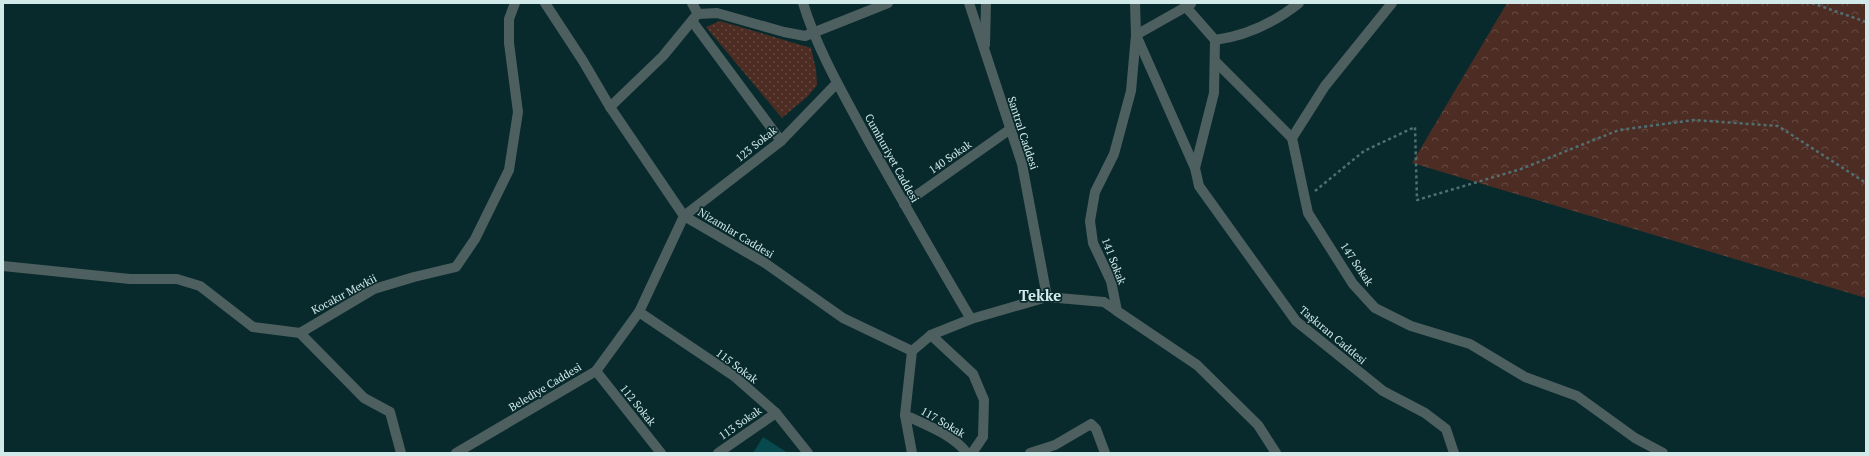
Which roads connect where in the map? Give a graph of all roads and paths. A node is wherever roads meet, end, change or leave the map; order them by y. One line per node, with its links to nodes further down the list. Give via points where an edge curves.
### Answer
1 (515, 3): 35 (street, Kocakır Mevkii, via 509,19 509,43 518,112 509,170 475,239 456,267 374,289)
2 (545, 3): 21 (street, Nizamlar Caddesi)
3 (692, 3): 13 (street)
4 (803, 3): 15 (street, Cumhuriyet Caddesi)
5 (888, 3): 15 (street)
6 (969, 3): 18 (street, Santral Caddesi)
7 (986, 3): 18 (street)
8 (1135, 3): 16 (street, 141 Sokak)
9 (1300, 3): 17 (street, via 1270,23 1234,37)
10 (1392, 3): 23 (street, via 1325,86)
11 (1812, 3): 14 (path)
12 (1189, 5): 16 (street); 17 (street)
13 (695, 18): 15 (street, via 718,13 784,32 805,36); 21 (street, via 663,56); 24 (street)
14 (1866, 22)
15 (812, 33): 20 (street, Cumhuriyet Caddesi)
16 (1136, 36): 25 (street, Taşkıran Caddesi); 32 (street, 141 Sokak, via 1131,91 1114,154 1095,192 1090,222 1093,242 1111,281)
17 (1215, 40): 19 (street)
18 (985, 54): 22 (street, Santral Caddesi)
19 (1215, 60): 23 (street); 25 (street, via 1214,93)
20 (837, 83): 24 (street, 123 Sokak); 28 (street, Cumhuriyet Caddesi)
21 (610, 107): 29 (street, Nizamlar Caddesi)
22 (1009, 130): 28 (street, 140 Sokak); 31 (street, Santral Caddesi, via 1022,164)
23 (1292, 138): 27 (street, 147 Sokak)
24 (781, 141): 29 (street, 123 Sokak)
25 (1195, 168): 52 (street, Taşkıran Caddesi, via 1199,186 1296,321 1383,391 1425,413 1446,429)
26 (1866, 183): 27 (path, via 1778,126 1694,120 1619,130 1522,169 1417,200 1415,126 1364,151)
27 (1305, 199): 53 (street, 147 Sokak, via 1308,213 1353,284 1376,308 1411,326 1470,344 1525,377 1577,396 1635,438)
28 (904, 204): 34 (street, Cumhuriyet Caddesi)
29 (684, 216): 33 (street, Belediye Caddesi); 37 (street, Nizamlar Caddesi, via 766,263 843,318)
30 (3, 266): 35 (street, via 130,279 176,279 200,286 253,327)
31 (1046, 297): 32 (street, via 1104,302); 34 (street)
32 (1118, 311): 51 (street, via 1197,365 1258,425)
33 (639, 312): 38 (street, Belediye Caddesi); 39 (street, 115 Sokak, via 734,376)
34 (971, 319): 36 (street)
35 (300, 333): 41 (street, via 364,398 390,412)
36 (931, 335): 37 (street); 48 (street, via 973,374 984,400 983,436)
37 (912, 351): 40 (street)
38 (596, 371): 42 (street, Belediye Caddesi); 43 (street, 112 Sokak)
39 (776, 413): 44 (street, 113 Sokak); 45 (street, 115 Sokak)
40 (906, 415): 46 (street); 47 (street, 117 Sokak, via 935,429)
41 (400, 453)
42 (456, 453)
43 (661, 453)
44 (718, 453)
45 (808, 453)
46 (912, 453)
47 (967, 453)
48 (972, 453)
49 (1030, 453): 50 (street, via 1055,445 1091,424 1096,429)
50 (1105, 453)
51 (1276, 453)
52 (1454, 453)
53 (1663, 453)

